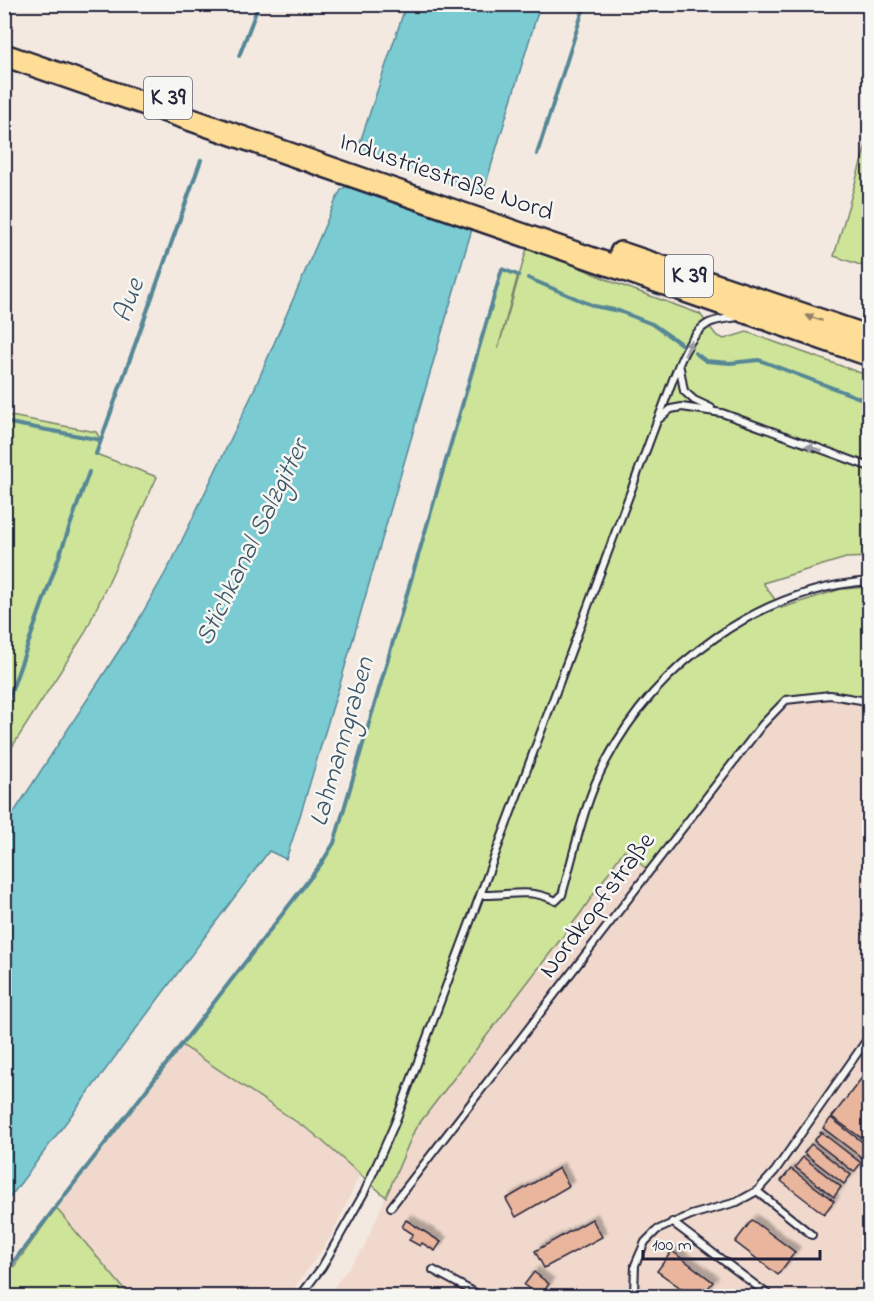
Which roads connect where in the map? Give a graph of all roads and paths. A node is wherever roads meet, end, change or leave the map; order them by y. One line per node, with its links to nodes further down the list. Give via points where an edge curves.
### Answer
1 (4, 42): 3 (highway, Industriestraße Nord / K 39)
2 (4, 55): 3 (highway, Industriestraße Nord / K 39)
3 (329, 160): 4 (highway, Industriestraße Nord / K 39)
4 (506, 221): 5 (highway, Industriestraße Nord / K 39); 6 (highway, Industriestraße Nord / K 39, one-way to 4)
5 (755, 316): 7 (highway, Industriestraße Nord / K 39); 8 (lane, one-way to 5, via 690,341 707,324)
6 (870, 337)
7 (870, 355)
8 (680, 366): 9 (lane, via 688,397); 10 (lane)
9 (722, 413): 10 (lane, via 682,407 671,409); 11 (lane, one-way to 9)
10 (657, 421): 14 (lane)
11 (870, 467)
12 (870, 581): 14 (lane, via 842,583 750,615 666,678 629,722 605,762 562,895 556,901 530,892)
13 (870, 707): 17 (lane, Nordkopfstraße, via 861,700 830,695 786,700 762,725)
14 (481, 895): 21 (lane, via 395,1123 364,1193 322,1268)
15 (870, 1035): 16 (lane)
16 (757, 1191): 18 (lane, via 737,1202); 19 (lane)
17 (392, 1207)
18 (672, 1222): 23 (lane, via 645,1242 635,1265 634,1293); 24 (lane)
19 (812, 1235)
20 (434, 1270): 22 (lane)
21 (300, 1296)
22 (481, 1296)
23 (638, 1296)
24 (770, 1296)

